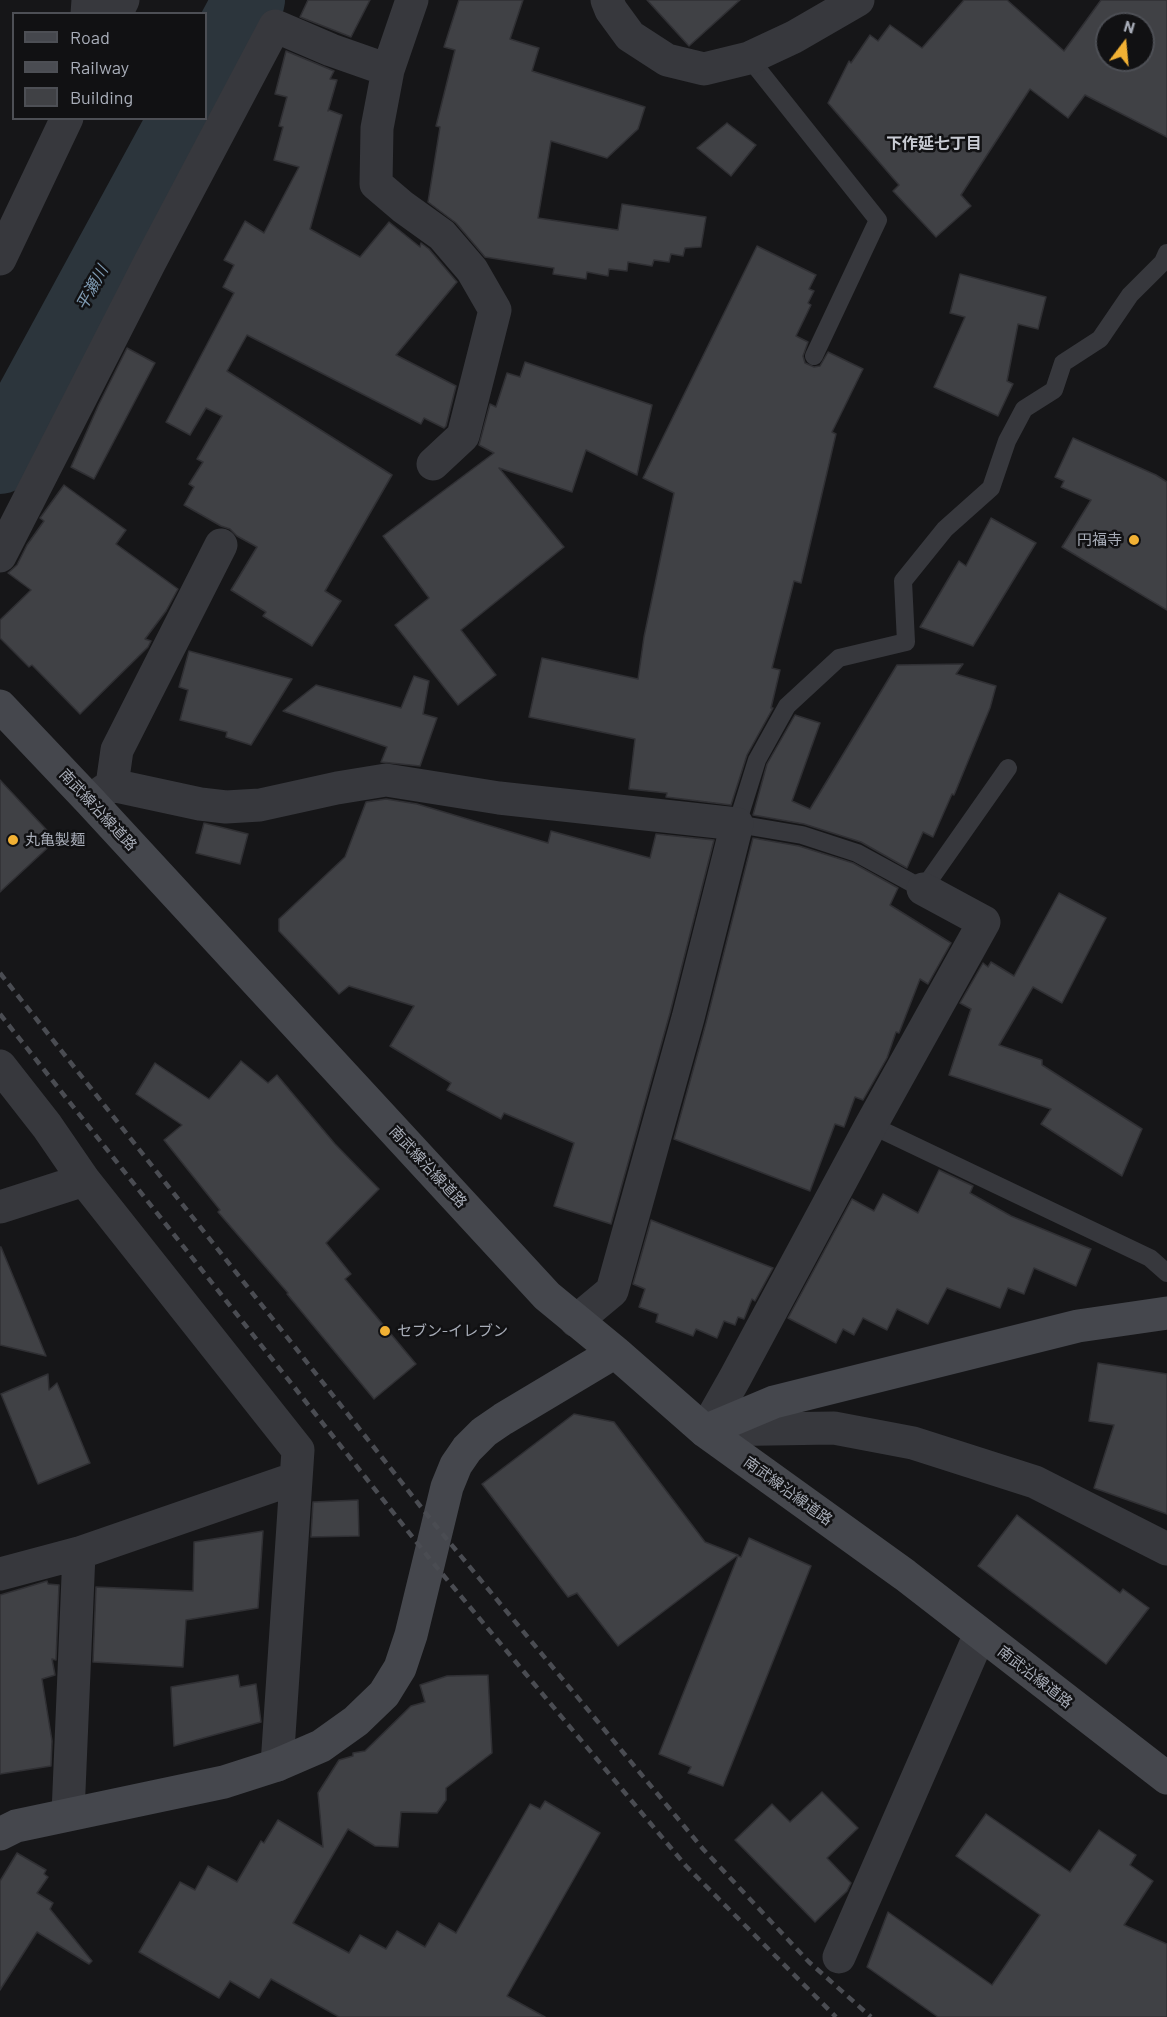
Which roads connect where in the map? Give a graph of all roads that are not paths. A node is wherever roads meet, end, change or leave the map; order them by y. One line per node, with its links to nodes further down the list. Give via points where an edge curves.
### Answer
1 (412, 0): 5 (street)
2 (607, 0): 4 (street, via 630,36 667,60 704,69)
3 (858, 0): 4 (street)
4 (749, 58): 9 (lane, via 878,220)
5 (388, 70): 10 (street, via 377,128 376,184 442,235 472,270 495,310 463,436); 12 (street, via 275,26)
6 (66, 120): 8 (street)
7 (1167, 253): 16 (lane, via 1130,295 1100,339 1063,363 1054,390 1024,409 1007,441 991,488 945,529 903,581 906,642 839,658 787,706 757,760)
8 (0, 260)
9 (814, 356)
10 (433, 464)
11 (221, 545): 15 (street, via 117,750)
12 (0, 556)
13 (0, 706): 15 (street, 南武線沿線道路)
14 (1008, 768): 17 (lane)
15 (101, 793): 16 (street, via 226,807 260,806 386,780 499,798); 24 (street, 南武線沿線道路, via 547,1296)
16 (737, 824): 17 (lane, via 801,835 857,853); 24 (street, via 612,1291)
17 (923, 889): 19 (street, via 984,922)
18 (0, 1066): 20 (street)
19 (871, 1125): 22 (lane, via 1150,1258); 26 (street)
20 (84, 1180): 21 (street); 27 (street, via 298,1450)
21 (2, 1204)
22 (1167, 1273)
23 (1167, 1313): 26 (street, via 1078,1326 774,1402)
24 (576, 1321): 25 (street, 南武線沿線道路)
25 (615, 1352): 26 (street, 南武線沿線道路); 33 (street, via 503,1419 467,1449 447,1487 400,1668 384,1694 356,1721 321,1746)
26 (705, 1431): 28 (street, via 834,1428 913,1443 1035,1482); 31 (street, 南武線沿線道路)
27 (296, 1478): 29 (street); 33 (street)
28 (1167, 1549)
29 (79, 1553): 30 (street); 35 (street)
30 (0, 1574)
31 (905, 1575): 32 (street, 南武沿線道路)
32 (980, 1634): 34 (street, 南武沿線道路); 37 (street)
33 (278, 1765): 35 (street, via 224,1782)
34 (1167, 1778)
35 (68, 1814): 36 (street, via 16,1826)
36 (0, 1834)
37 (839, 1957)

